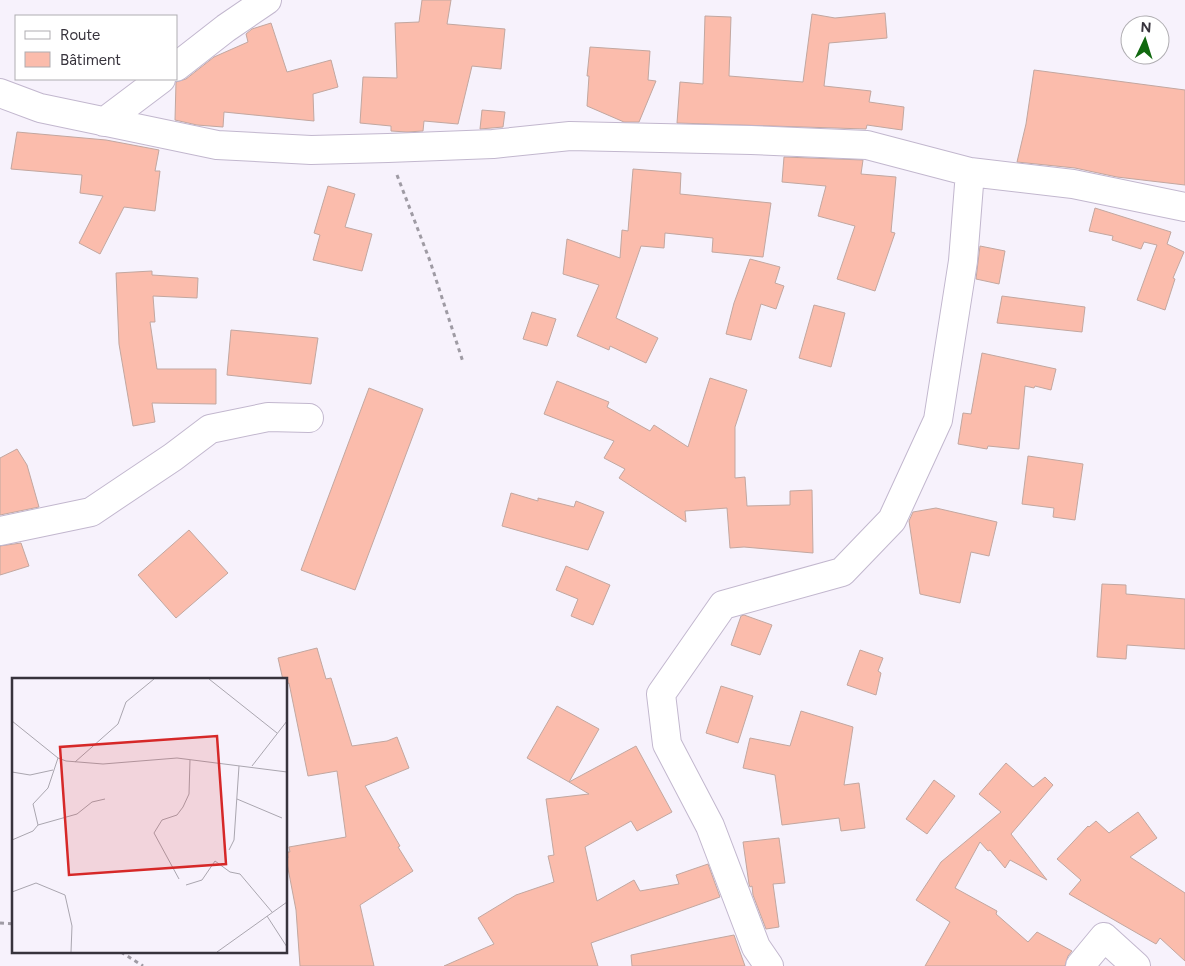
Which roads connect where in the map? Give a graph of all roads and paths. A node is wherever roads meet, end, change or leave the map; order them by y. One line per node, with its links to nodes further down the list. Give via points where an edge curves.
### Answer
1 (267, 0): 2 (street)
2 (178, 65)
3 (159, 80): 5 (street)
4 (0, 93): 5 (street, via 40,108)
5 (104, 122): 6 (street, via 217,145 311,150)
6 (388, 148): 7 (street, via 493,144 570,136 760,140 867,145); 9 (path)
7 (970, 172): 8 (street, via 1073,184); 14 (street, via 963,261 938,420 892,520 842,572 723,605 661,694 667,744 710,826 756,947)
8 (1185, 207)
9 (463, 362)
10 (309, 418): 11 (street, via 268,417 210,429 91,512)
11 (0, 532)
12 (124, 954): 13 (path)
13 (143, 966)
14 (769, 966)
15 (1080, 966): 16 (street, via 1104,938)
16 (1136, 966)

